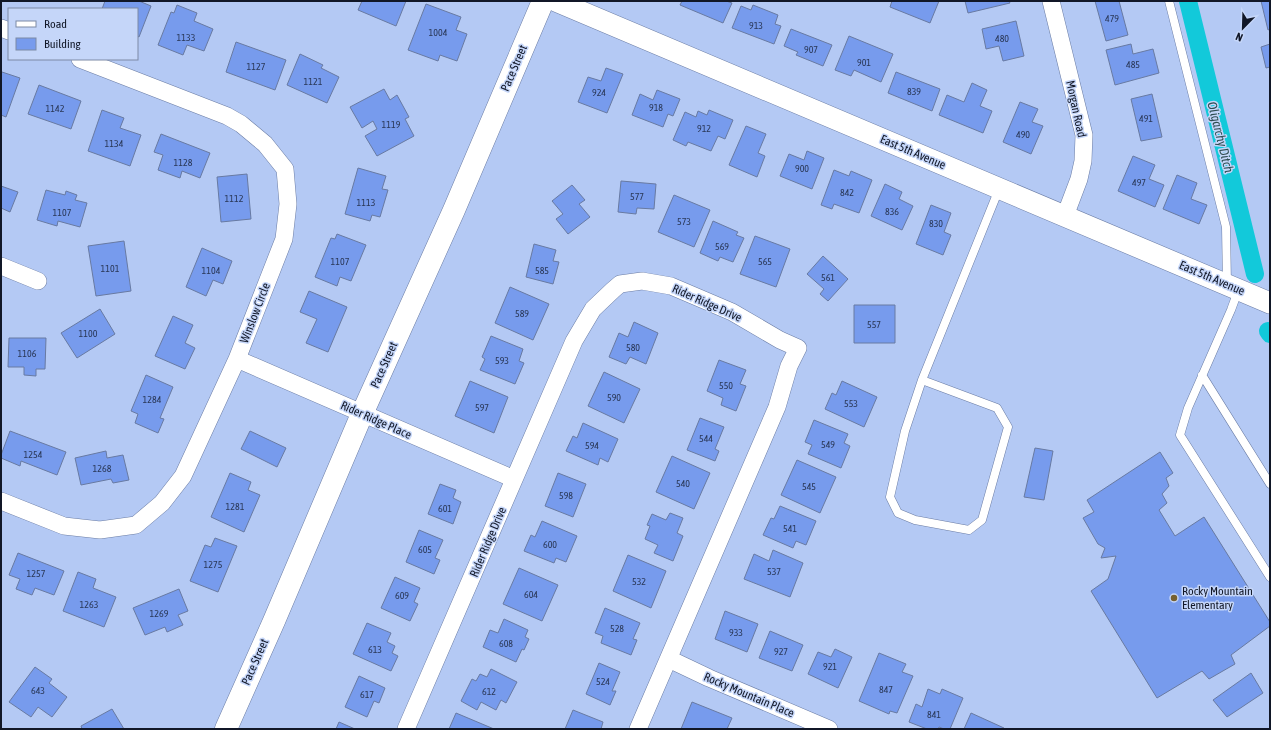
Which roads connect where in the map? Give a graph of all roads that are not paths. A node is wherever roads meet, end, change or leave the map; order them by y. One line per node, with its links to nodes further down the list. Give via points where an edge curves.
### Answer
1 (543, 1): 15 (main road, Pace Street)
2 (556, 1): 6 (street, East 5th Avenue)
3 (1050, 1): 7 (street, Morgan Road, via 1084,135 1084,160)
4 (1169, 1): 10 (lane, via 1226,227)
5 (83, 60): 12 (street, Winslow Circle, via 227,116 265,144 285,169 288,204 284,239)
6 (999, 188): 7 (street, East 5th Avenue); 14 (lane)
7 (1065, 216): 10 (street, East 5th Avenue)
8 (1, 266): 9 (street)
9 (38, 281)
10 (1233, 287): 11 (street, East 5th Avenue); 13 (lane, via 1231,310)
11 (1270, 303)
12 (237, 359): 15 (street, Rider Ridge Place); 18 (street, Winslow Circle, via 183,476 162,503 136,525 100,530 64,526)
13 (1202, 375): 17 (lane); 19 (lane, via 1180,435)
14 (922, 380): 14 (lane, via 905,431 890,497 898,513 915,520 969,530 982,520 1008,427 997,408)
15 (362, 414): 16 (street, Rider Ridge Place); 21 (main road, Pace Street)
16 (514, 479): 20 (street, Rider Ridge Drive, via 574,341 594,310 620,284 642,282 671,286 732,312 798,348 789,366 777,407); 22 (street, Rider Ridge Drive)
17 (1270, 484)
18 (1, 501)
19 (1270, 578)
20 (669, 659): 23 (street, Rider Ridge Drive); 24 (street, Rocky Mountain Place)
21 (226, 729)
22 (406, 729)
23 (638, 729)
24 (829, 729)

